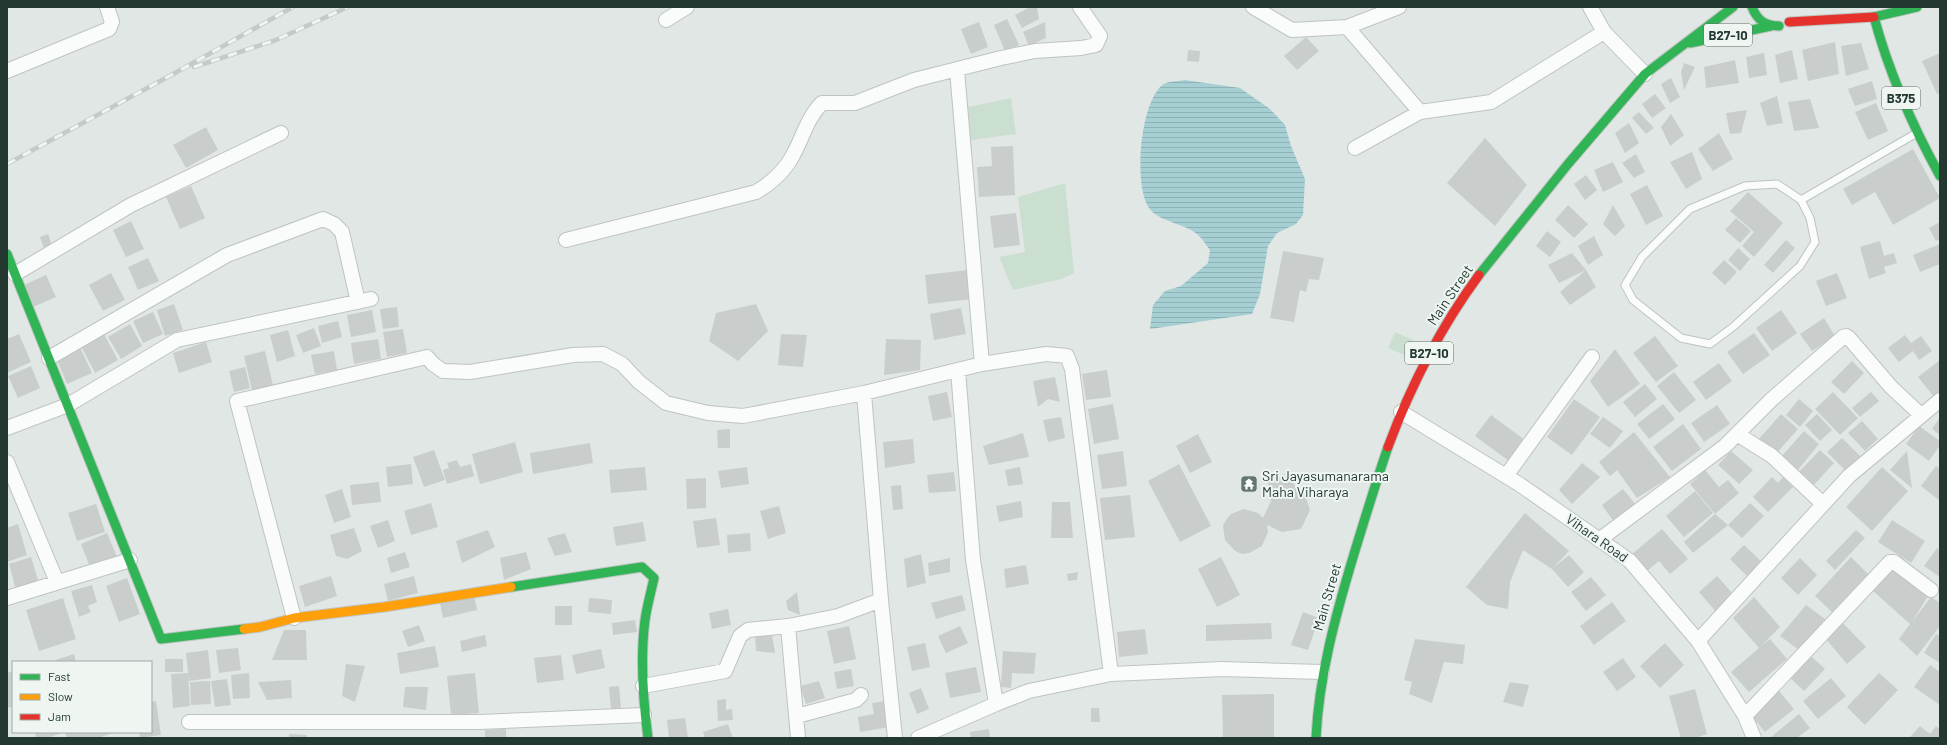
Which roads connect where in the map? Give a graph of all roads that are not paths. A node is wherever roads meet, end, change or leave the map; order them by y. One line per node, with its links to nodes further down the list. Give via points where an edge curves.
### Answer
1 (107, 7): 21 (street, via 112,22 109,29)
2 (688, 7): 14 (street)
3 (1080, 7): 20 (street, via 1100,36 1096,45 1035,51)
4 (1253, 7): 17 (street, via 1292,30)
5 (1399, 7): 17 (street)
6 (1590, 7): 18 (street)
7 (1601, 7): 18 (street)
8 (1733, 7): 19 (main road, Main Street / B27-10)
9 (1752, 7): 16 (main road, via 1759,20)
10 (1917, 7): 13 (main road)
11 (1848, 9): 13 (main road)
12 (1797, 13): 15 (main road)
13 (1874, 17): 15 (main road); 24 (main road, B375, via 1886,58)
14 (666, 20)
15 (1788, 22): 16 (main road, Main Street)
16 (1771, 26): 19 (main road, Main Street / B27-10)
17 (1347, 27): 23 (street)
18 (1604, 32): 22 (street); 23 (street, via 1491,102)
19 (1685, 44): 22 (main road, Main Street / B27-10)
20 (957, 70): 29 (street, via 914,80 855,103 822,103 812,112 792,156 772,183 756,192); 36 (street)
21 (7, 72)
22 (1645, 74): 41 (main road, Main Street / B27-10, via 1512,234 1469,290 1427,357)
23 (1420, 112): 26 (street)
24 (1917, 133): 27 (main road, B375); 28 (lane)
25 (281, 134): 31 (street, via 131,206)
26 (1355, 148)
27 (1940, 176)
28 (1801, 200): 28 (lane, via 1777,184 1745,186 1690,209 1642,257 1626,285 1633,300 1681,338 1710,344 1733,327 1800,266 1815,242 1810,218)
29 (566, 240)
30 (7, 254): 31 (main road)
31 (15, 274): 35 (main road)
32 (372, 299): 33 (street)
33 (358, 302): 35 (street, via 342,232 334,224 323,219 227,255); 40 (street, via 177,340)
34 (1592, 357): 46 (street)
35 (49, 358): 40 (main road)
36 (982, 364): 37 (street); 58 (street, via 1046,354 1067,356 1073,377)
37 (958, 370): 38 (street); 61 (street, via 973,560)
38 (864, 393): 53 (street); 54 (street, via 742,416 708,413 666,403 639,382 622,364 603,354 573,355 470,372 443,371 427,357 237,401)
39 (1940, 400): 42 (street)
40 (68, 405): 43 (street); 49 (main road)
41 (1402, 412): 46 (street, Vihara Road); 57 (main road, Main Street / B27-10, via 1374,490)
42 (1921, 415): 44 (street, via 1891,387 1846,336 1771,400); 47 (street, via 1849,476)
43 (7, 428)
44 (1737, 434): 47 (street, via 1772,456); 48 (street, via 1682,480)
45 (7, 462): 50 (street)
46 (1506, 476): 48 (street, Vihara Road)
47 (1823, 504): 56 (street)
48 (1599, 540): 56 (street, Vihara Road, via 1630,561)
49 (130, 560): 50 (street); 54 (main road, via 161,639 260,627)
50 (57, 582): 52 (street)
51 (1931, 590): 64 (street, via 1894,562 1890,562)
52 (7, 598)
53 (881, 600): 55 (street, via 838,616); 68 (street)
54 (294, 618): 59 (main road, via 392,606 642,567 654,578 645,620)
55 (788, 626): 59 (street, via 748,630 740,636 725,671); 63 (street)
56 (1698, 641): 64 (street, Vihara Road)
57 (1322, 672): 58 (street, via 1222,669); 70 (main road, Main Street / B27-10)
58 (1111, 674): 61 (street, via 1029,692)
59 (643, 686): 62 (main road)
60 (861, 694): 63 (street, via 856,700)
61 (996, 704): 69 (street)
62 (644, 715): 65 (street, via 479,722); 66 (main road)
63 (797, 716): 67 (street)
64 (1745, 716): 71 (street, Vihara Road)
65 (189, 722)
66 (648, 738)
67 (798, 738)
68 (895, 738)
69 (918, 738)
70 (1316, 738)
71 (1754, 738)

